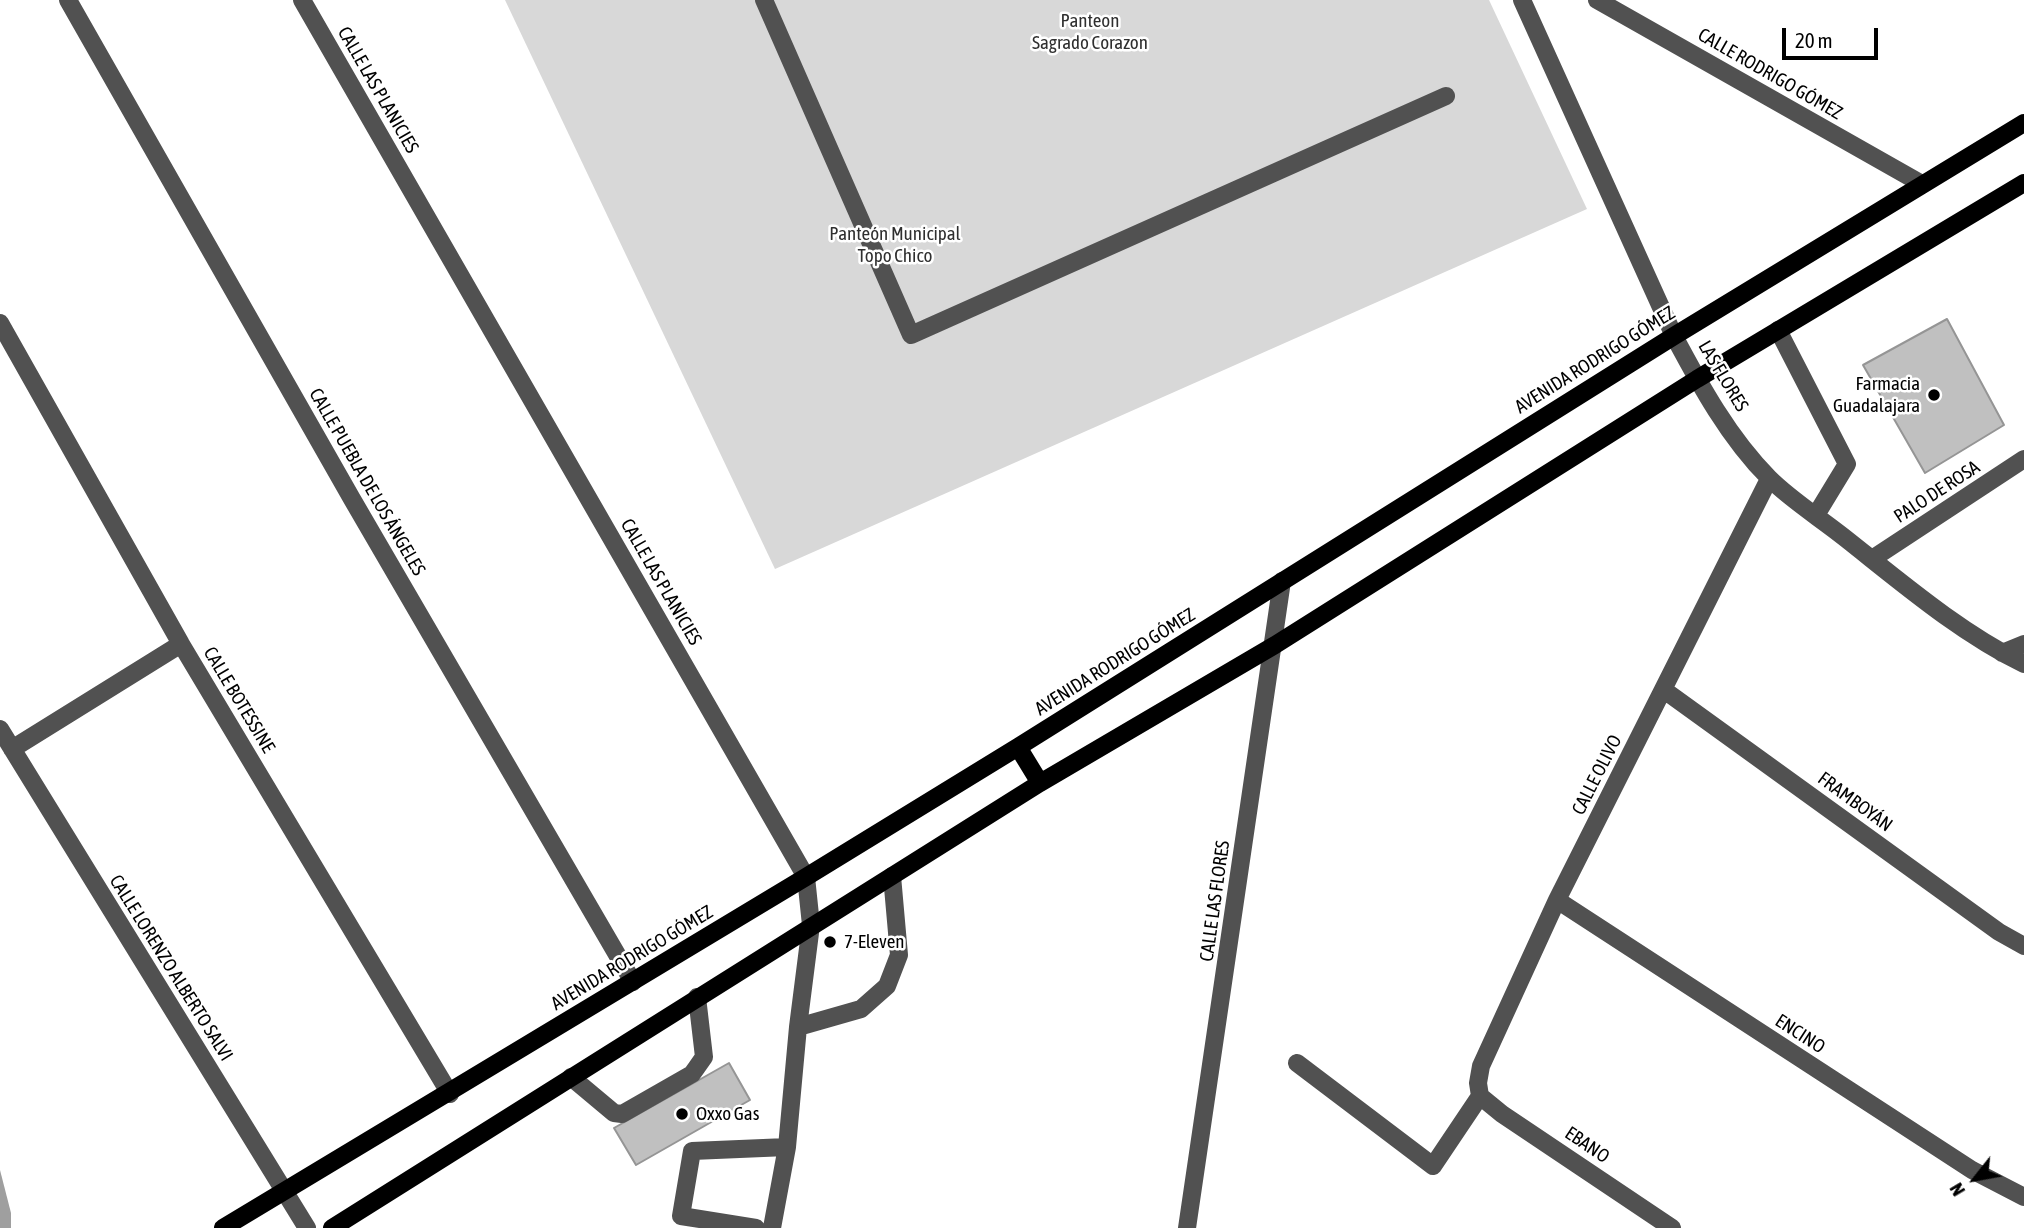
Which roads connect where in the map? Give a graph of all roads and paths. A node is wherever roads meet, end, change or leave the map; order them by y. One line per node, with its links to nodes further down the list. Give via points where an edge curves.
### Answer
1 (68, 0): 34 (street, CALLE PUEBLA DE LOS ÁNGELES)
2 (302, 0): 30 (street, CALLE LAS PLANICIES)
3 (764, 0): 6 (street, via 911,335)
4 (1522, 0): 12 (street, LAS FLORES)
5 (1597, 0): 9 (street, CALLE RODRIGO GÓMEZ)
6 (1446, 96)
7 (2024, 123): 9 (main road, AVENIDA RODRIGO GÓMEZ)
8 (2024, 183): 11 (main road)
9 (1922, 184): 12 (main road, AVENIDA RODRIGO GÓMEZ)
10 (0, 323): 19 (street, CALLE BOTESSINE)
11 (1778, 330): 13 (main road); 16 (street, via 1847,464)
12 (1674, 335): 13 (street, LAS FLORES); 18 (main road, AVENIDA RODRIGO GÓMEZ)
13 (1697, 379): 15 (street, LAS FLORES); 20 (main road)
14 (2024, 460): 17 (street, PALO DE ROSA)
15 (1769, 478): 16 (street, LAS FLORES); 24 (street, CALLE OLIVO)
16 (1816, 515): 17 (street, LAS FLORES)
17 (1872, 559): 22 (street, LAS FLORES)
18 (1282, 580): 20 (street, CALLE LAS FLORES); 26 (main road, AVENIDA RODRIGO GÓMEZ)
19 (181, 644): 27 (street); 39 (street, CALLE BOTESSINE)
20 (1275, 645): 28 (main road); 49 (street, CALLE LAS FLORES)
21 (2024, 645): 22 (street)
22 (2002, 653): 23 (street, LAS FLORES)
23 (2024, 664)
24 (1664, 690): 31 (street, CALLE OLIVO); 33 (street, FRAMBOYÁN)
25 (0, 729): 27 (street, CALLE LORENZO ALBERTO SALVI)
26 (1018, 747): 28 (main road); 30 (main road, AVENIDA RODRIGO GÓMEZ)
27 (12, 749): 42 (street, CALLE LORENZO ALBERTO SALVI)
28 (1040, 783): 29 (main road)
29 (892, 876): 32 (main road); 36 (street, via 899,955 887,986 861,1009)
30 (806, 877): 32 (street, CALLE LAS PLANICIES); 34 (main road, AVENIDA RODRIGO GÓMEZ)
31 (1557, 900): 40 (street, CALLE OLIVO, via 1482,1066); 43 (street, ENCINO, via 1972,1170)
32 (811, 925): 35 (main road); 36 (street, CALLE LAS PLANICIES)
33 (2024, 946)
34 (633, 982): 39 (main road, AVENIDA RODRIGO GÓMEZ)
35 (697, 997): 38 (main road); 38 (street, via 704,1057 692,1074 622,1114 614,1113)
36 (798, 1027): 41 (street, CALLE LAS PLANICIES)
37 (1297, 1063): 40 (street, via 1433,1166)
38 (571, 1077): 46 (main road)
39 (450, 1094): 42 (main road, AVENIDA RODRIGO GÓMEZ)
40 (1480, 1096): 50 (street, EBANO)
41 (786, 1147): 47 (street, via 692,1151 681,1216); 48 (street, CALLE LAS PLANICIES)
42 (284, 1191): 44 (main road, AVENIDA RODRIGO GÓMEZ); 45 (street, CALLE LORENZO ALBERTO SALVI)
43 (2024, 1197)
44 (223, 1228)
45 (307, 1228)
46 (332, 1228)
47 (756, 1228)
48 (772, 1228)
49 (1187, 1228)
50 (1672, 1228)

